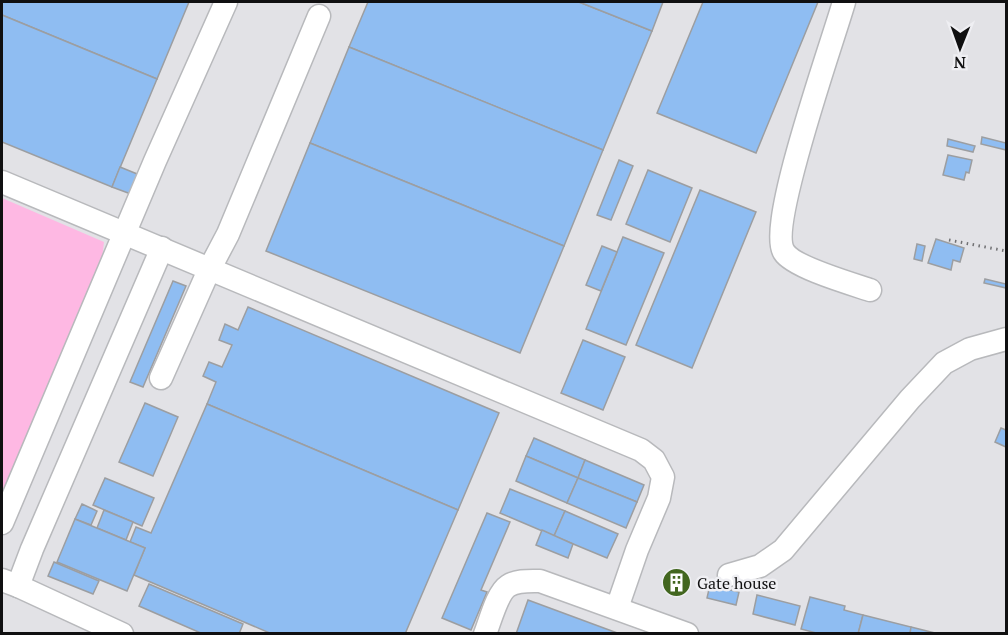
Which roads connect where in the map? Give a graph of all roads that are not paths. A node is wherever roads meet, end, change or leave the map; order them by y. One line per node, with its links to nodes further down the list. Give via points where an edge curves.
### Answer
1 (226, 2): 5 (lane)
2 (844, 2): 8 (lane, via 792,169 780,243 784,253 797,264)
3 (320, 16): 7 (lane)
4 (2, 182): 5 (lane)
5 (125, 234): 6 (lane); 11 (lane)
6 (162, 248): 7 (lane); 13 (lane, via 32,549)
7 (209, 270): 10 (lane); 14 (lane, via 641,450 654,460 663,477 659,498)
8 (870, 290)
9 (1006, 339): 12 (lane, via 970,349 944,363 783,550 760,566)
10 (161, 378)
11 (2, 523)
12 (729, 575)
13 (10, 583): 15 (lane)
14 (618, 608): 16 (lane, via 540,581 522,581 507,587); 17 (lane)
15 (122, 633)
16 (485, 633)
17 (687, 633)

